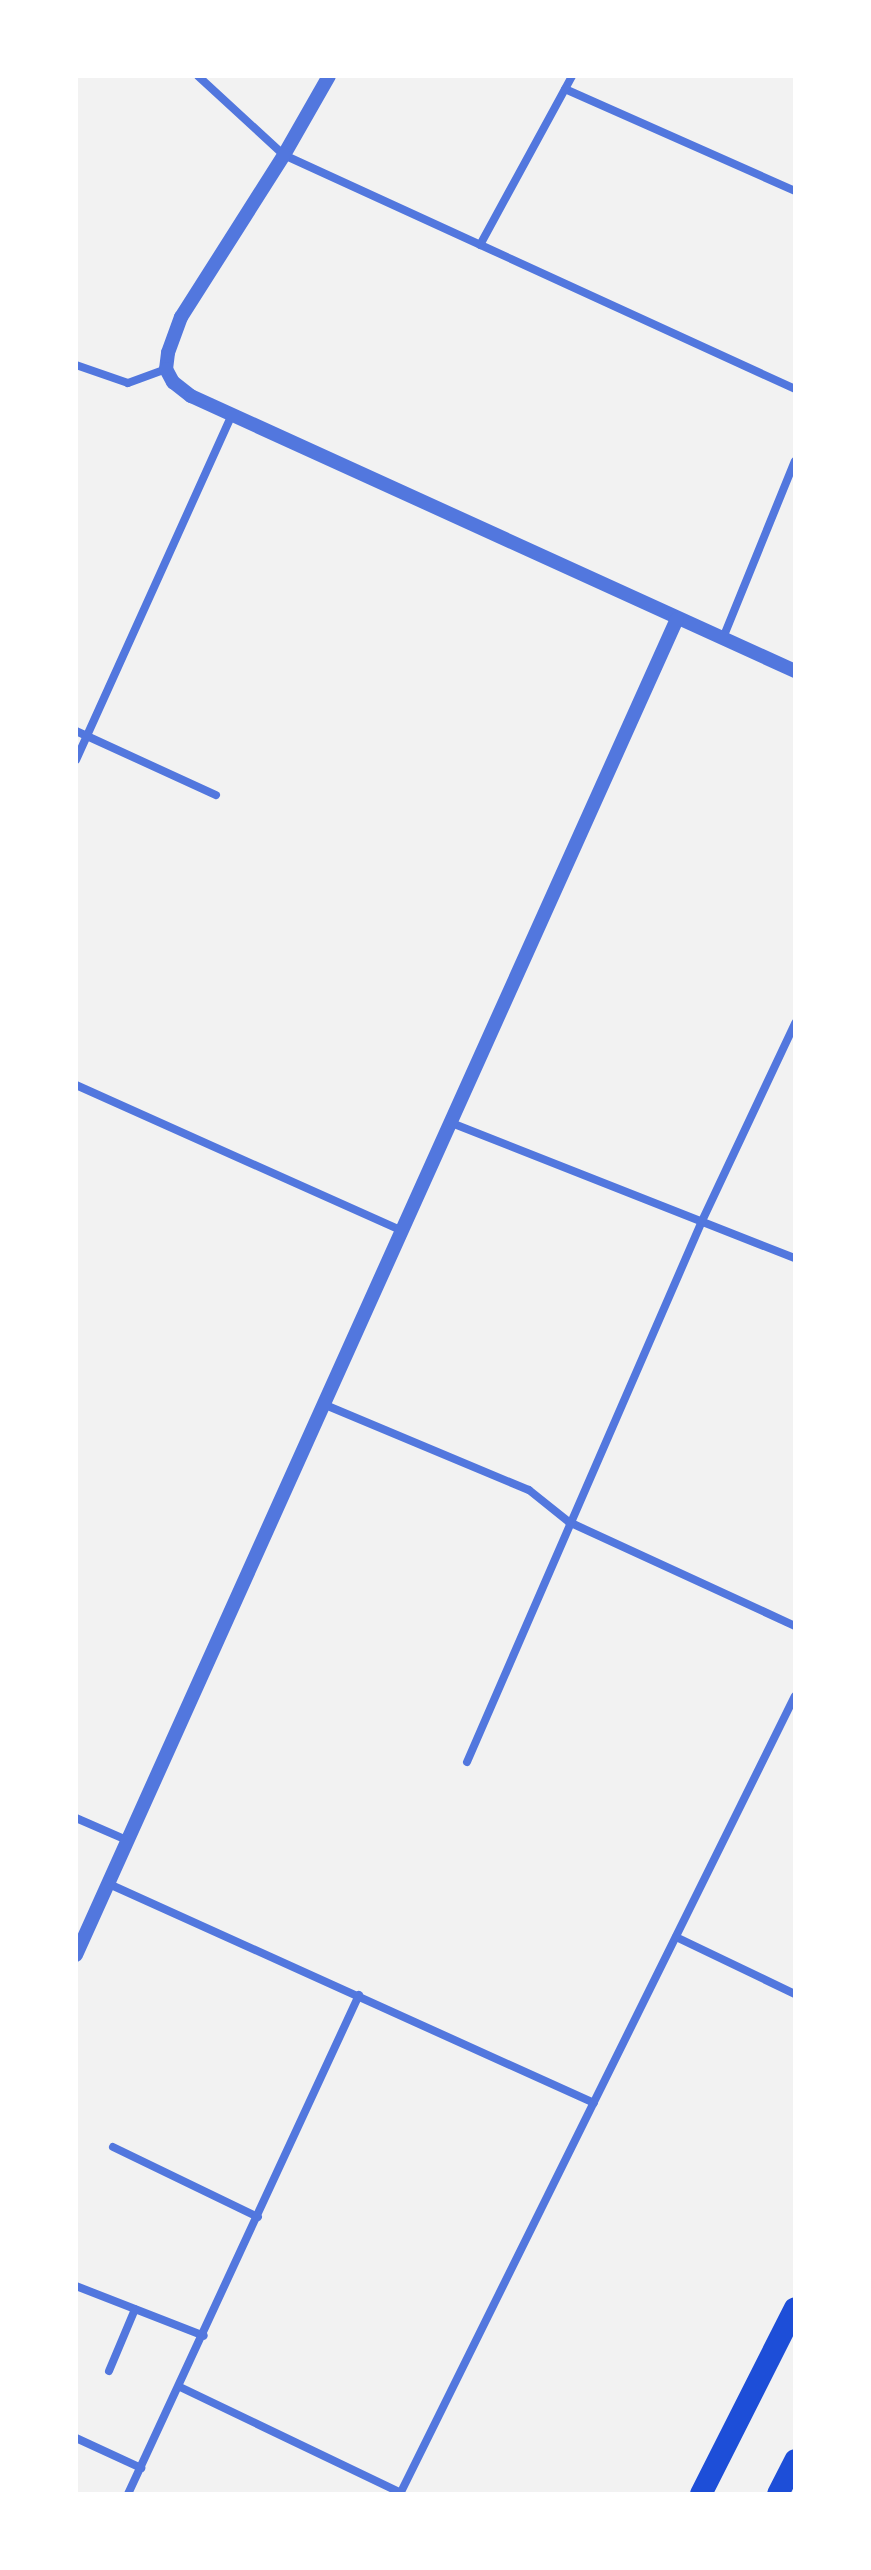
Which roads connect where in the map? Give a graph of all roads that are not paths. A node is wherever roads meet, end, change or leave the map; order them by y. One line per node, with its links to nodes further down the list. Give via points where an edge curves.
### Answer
1 (198, 76): 5 (street)
2 (329, 76): 5 (street)
3 (572, 76): 4 (street)
4 (565, 89): 6 (street); 7 (street)
5 (284, 155): 7 (street); 9 (street, via 181,317)
6 (795, 191)
7 (480, 245): 10 (street)
8 (76, 365): 9 (street, via 128,383)
9 (166, 369): 11 (street, via 191,396)
10 (795, 389)
11 (233, 413): 13 (street); 17 (street)
12 (795, 461): 14 (street)
13 (677, 619): 14 (street); 22 (street)
14 (723, 638): 15 (street)
15 (795, 671)
16 (76, 731): 17 (street)
17 (87, 736): 18 (street); 19 (street)
18 (76, 760)
19 (216, 795)
20 (795, 1023): 23 (street)
21 (76, 1085): 24 (street)
22 (449, 1122): 23 (street); 24 (street)
23 (702, 1221): 25 (street); 27 (street)
24 (400, 1230): 26 (street)
25 (795, 1258)
26 (323, 1404): 27 (street, via 529,1490); 32 (street)
27 (569, 1522): 28 (street); 30 (street)
28 (795, 1626)
29 (795, 1696): 34 (street)
30 (467, 1762)
31 (76, 1818): 32 (street)
32 (129, 1841): 33 (street)
33 (109, 1884): 35 (street); 37 (street)
34 (676, 1937): 36 (street); 38 (street)
35 (76, 1955)
36 (795, 1994)
37 (359, 1995): 38 (street); 40 (street)
38 (594, 2103): 50 (street)
39 (113, 2147): 40 (street)
40 (258, 2217): 44 (street)
41 (76, 2286): 43 (street)
42 (795, 2308): 52 (highway)
43 (135, 2309): 44 (street); 45 (street)
44 (204, 2336): 46 (street)
45 (109, 2371)
46 (180, 2387): 49 (street); 50 (street)
47 (76, 2438): 49 (street)
48 (795, 2460): 53 (highway)
49 (141, 2468): 51 (street)
50 (401, 2493)
51 (128, 2494)
52 (701, 2494)
53 (778, 2494)

